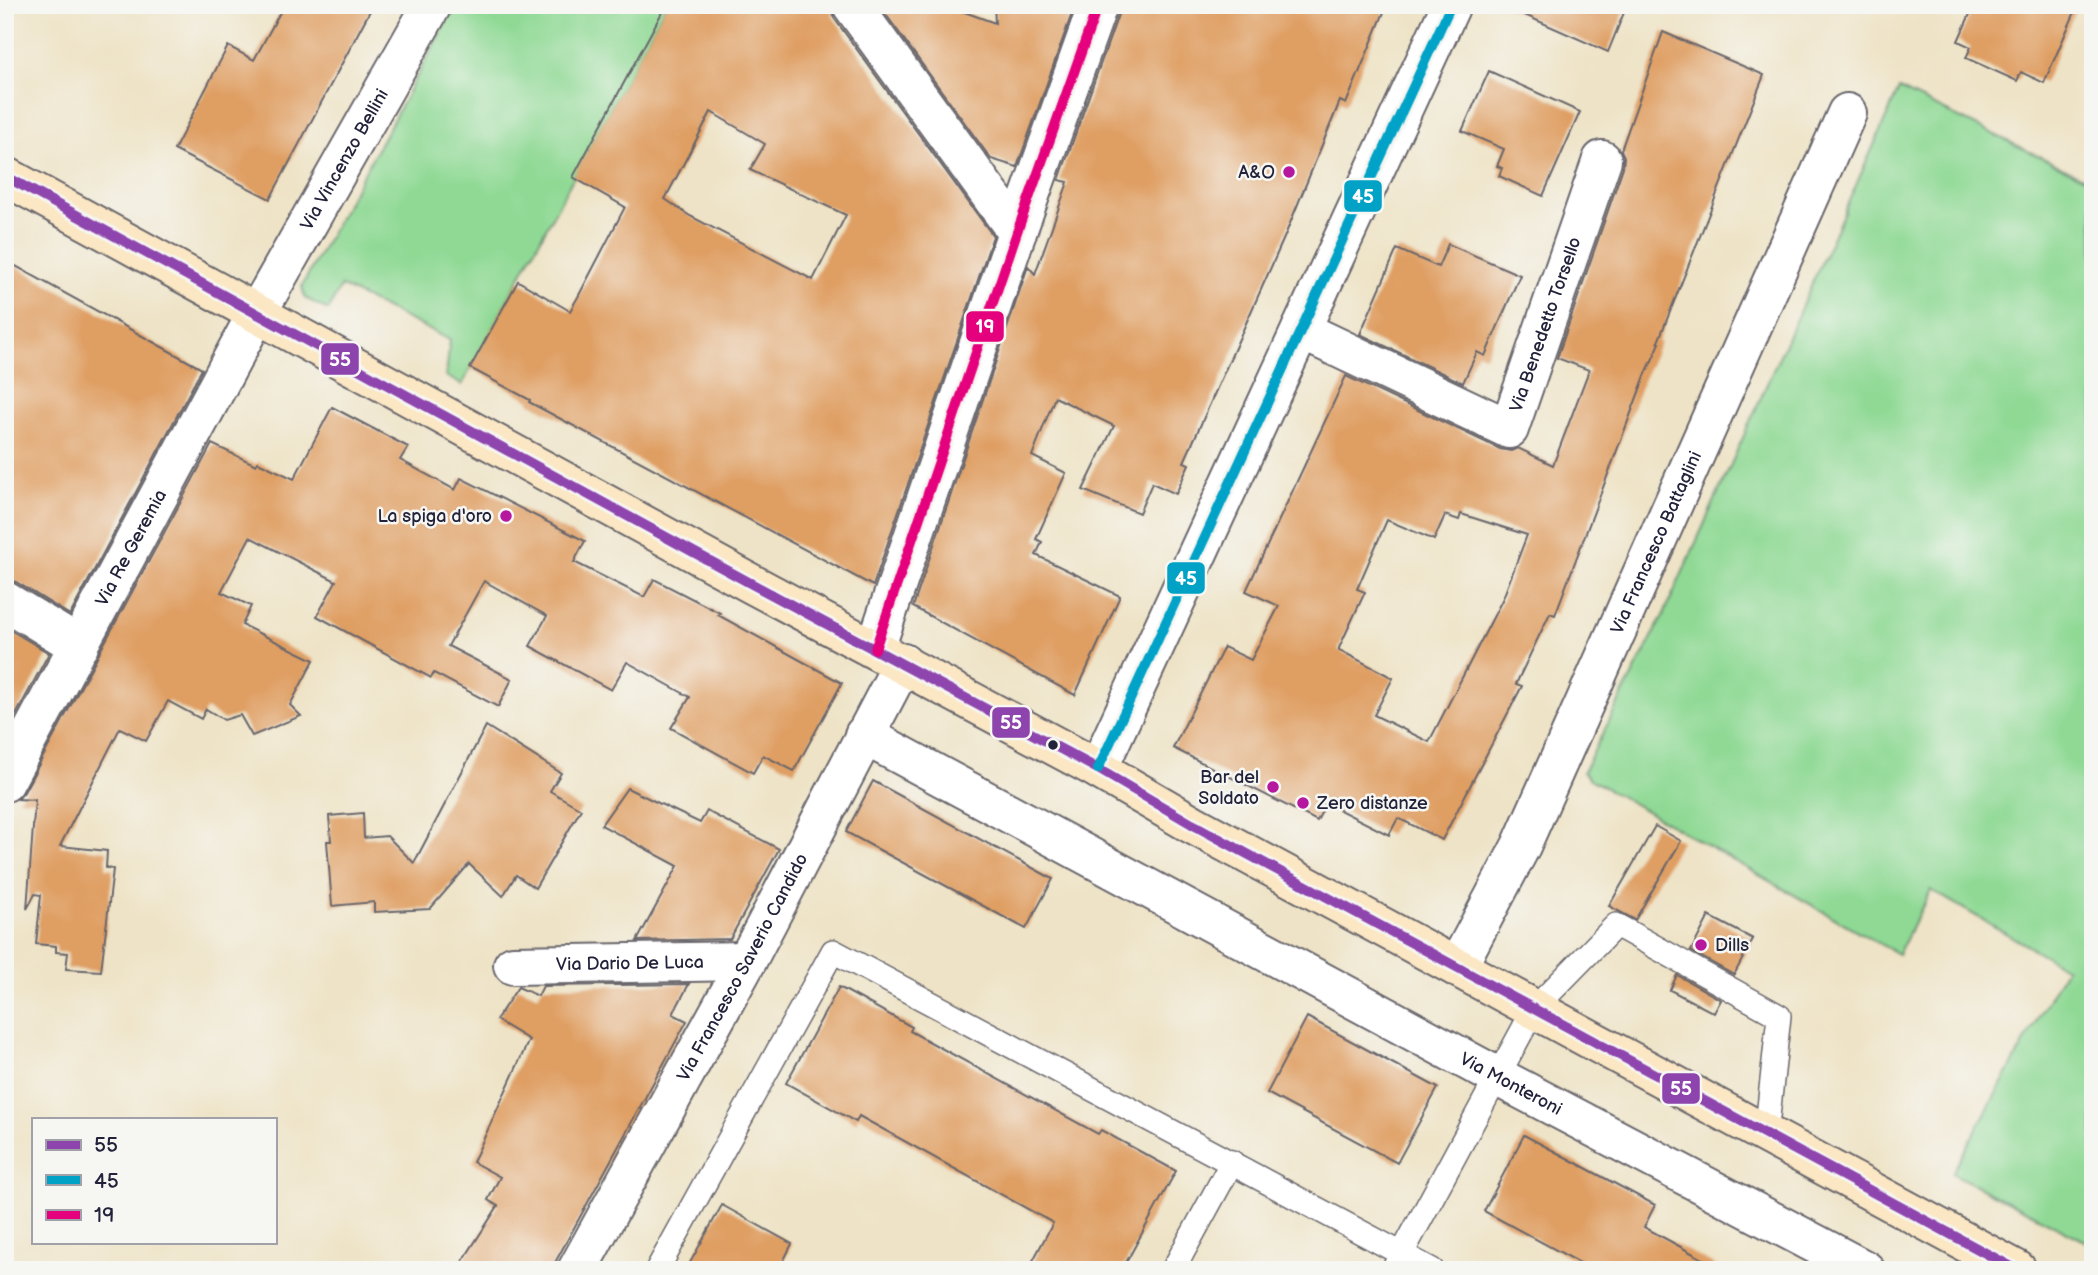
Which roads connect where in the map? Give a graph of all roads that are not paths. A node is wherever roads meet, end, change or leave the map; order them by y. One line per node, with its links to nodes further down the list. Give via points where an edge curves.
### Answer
1 (432, 5): 9 (street, Via Vincenzo Bellini)
2 (852, 5): 8 (street)
3 (1098, 5): 8 (street, Via Francesco Saverio Candido)
4 (1451, 5): 10 (street)
5 (1847, 113): 19 (street, Via Francesco Battaglini, via 1521,846)
6 (1602, 160): 10 (street, Via Benedetto Torsello, via 1509,429)
7 (5, 176): 9 (main road)
8 (1017, 232): 13 (street, Via Francesco Saverio Candido)
9 (257, 313): 12 (street, Via Re Geremia); 13 (main road)
10 (1301, 330): 15 (street)
11 (5, 601): 12 (street)
12 (79, 646): 16 (street, Via Re Geremia)
13 (889, 656): 14 (street, Via Francesco Saverio Candido); 15 (main road)
14 (864, 735): 17 (street, Via Francesco Saverio Candido); 21 (street, Via Monteroni)
15 (1098, 769): 19 (main road)
16 (5, 782)
17 (747, 961): 18 (street, Via Dario De Luca); 25 (street, Via Francesco Saverio Candido)
18 (513, 965)
19 (1457, 967): 20 (main road)
20 (1534, 1009): 21 (lane); 22 (main road); 22 (lane, via 1616,925 1779,1016)
21 (1498, 1077): 24 (lane); 29 (street, Via Monteroni)
22 (1766, 1135): 30 (main road)
23 (1232, 1162): 24 (lane); 26 (lane, via 833,951); 27 (lane)
24 (1398, 1261): 28 (lane)
25 (577, 1270)
26 (657, 1270)
27 (1173, 1270)
28 (1432, 1270)
29 (1865, 1270)
30 (2017, 1270)

